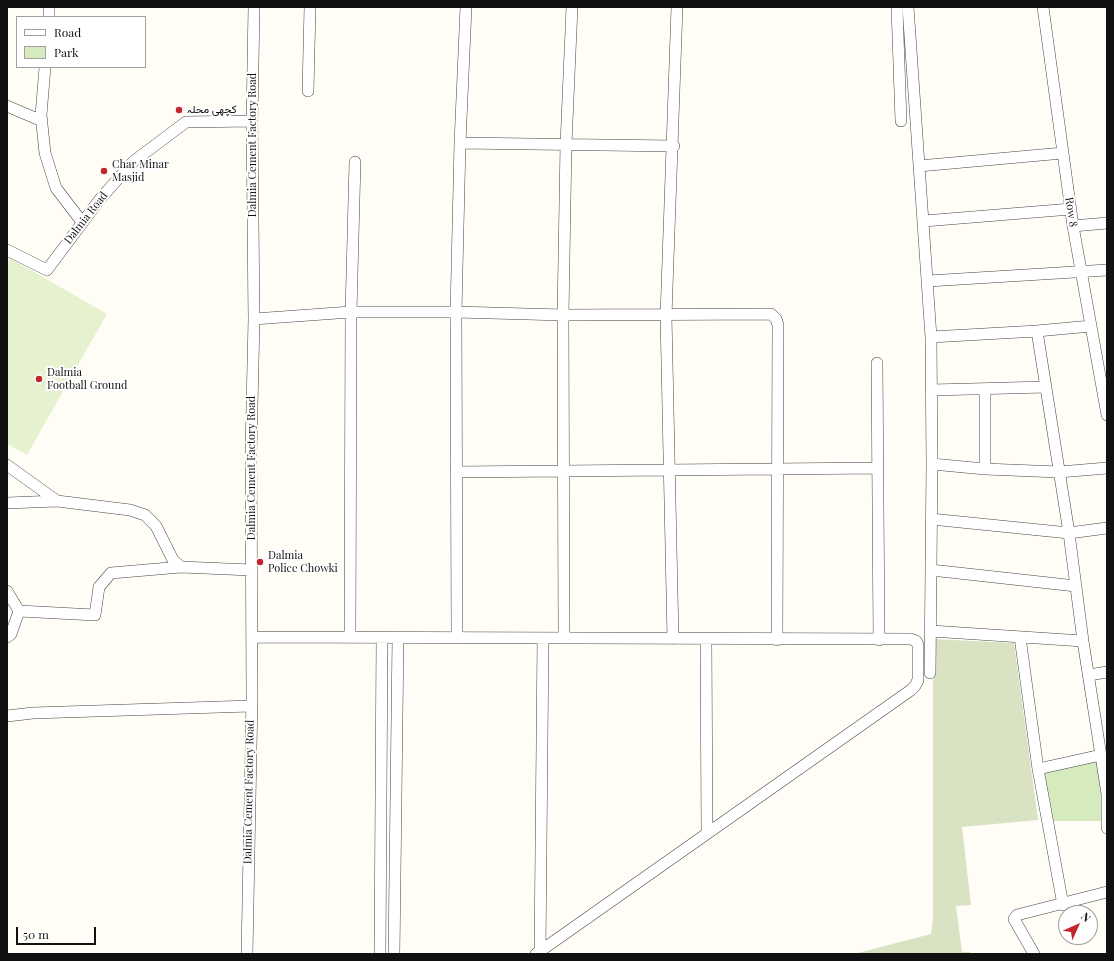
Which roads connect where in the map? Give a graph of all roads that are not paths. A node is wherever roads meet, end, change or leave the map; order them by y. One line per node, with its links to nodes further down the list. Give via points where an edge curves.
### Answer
1 (254, 7): 13 (street, Dalmia Cement Factory Road)
2 (310, 7): 10 (street)
3 (466, 7): 15 (street)
4 (572, 7): 16 (street)
5 (677, 7): 17 (street)
6 (897, 7): 14 (street)
7 (908, 7): 20 (street)
8 (1043, 7): 18 (street, Row 8)
9 (45, 68): 12 (street)
10 (308, 91)
11 (7, 106): 12 (street)
12 (42, 121): 23 (street, via 45,153 56,188)
13 (252, 121): 23 (street, Dalmia Road, via 186,122 134,161); 34 (street, Dalmia Cement Factory Road)
14 (901, 122)
15 (460, 143): 16 (street); 31 (street)
16 (566, 144): 17 (street); 32 (street)
17 (674, 146): 33 (street)
18 (1063, 153): 20 (street); 21 (street, Row 8)
19 (355, 162): 30 (street)
20 (920, 166): 22 (street)
21 (1070, 209): 22 (street); 25 (street, Row 8)
22 (924, 221): 29 (street)
23 (82, 222): 26 (street, Dalmia Road, via 47,270)
24 (1107, 224): 25 (street)
25 (1073, 226): 28 (street, Row 8)
26 (7, 250)
27 (1107, 270): 28 (street)
28 (1081, 271): 29 (street); 35 (street, Row 8)
29 (928, 281): 37 (street)
30 (351, 312): 31 (street); 34 (street); 67 (street)
31 (456, 312): 32 (street); 51 (street)
32 (563, 315): 33 (street); 50 (street)
33 (666, 316): 47 (street, via 771,314 776,319); 49 (street)
34 (254, 319): 59 (street, Dalmia Cement Factory Road)
35 (1091, 326): 36 (street); 42 (street, Row 8)
36 (1037, 331): 37 (street); 39 (street)
37 (931, 337): 40 (street)
38 (877, 363): 45 (street)
39 (1046, 386): 41 (street); 52 (street)
40 (932, 390): 41 (street); 43 (street)
41 (985, 390): 48 (street)
42 (1107, 415)
43 (932, 464): 48 (street); 55 (street)
44 (7, 465): 53 (street)
45 (878, 468): 47 (street); 77 (street)
46 (1107, 468): 52 (street)
47 (776, 469): 49 (street); 76 (street)
48 (985, 469): 52 (street)
49 (670, 470): 50 (street); 74 (street)
50 (564, 471): 51 (street); 73 (street)
51 (456, 472): 68 (street)
52 (1060, 472): 57 (street)
53 (57, 501): 54 (street); 58 (street, via 130,510 145,515 156,526 173,560)
54 (7, 503)
55 (931, 519): 57 (street); 60 (street)
56 (1107, 528): 57 (street)
57 (1069, 533): 61 (street)
58 (181, 567): 59 (street); 63 (street, via 111,573 99,587 95,615)
59 (251, 570): 66 (street, Dalmia Cement Factory Road)
60 (931, 570): 61 (street); 64 (street)
61 (1076, 586): 78 (street)
62 (7, 591): 63 (street)
63 (19, 611): 65 (street, via 11,634)
64 (931, 631): 69 (street); 80 (street)
65 (7, 637)
66 (252, 637): 67 (street); 84 (street, Dalmia Cement Factory Road)
67 (350, 637): 70 (street)
68 (457, 637): 71 (street); 72 (street)
69 (1020, 637): 78 (street); 87 (street)
70 (382, 638): 71 (street); 82 (street)
71 (398, 638): 83 (street)
72 (543, 638): 73 (street); 93 (street)
73 (564, 638): 74 (street)
74 (673, 639): 75 (street)
75 (706, 639): 76 (street); 89 (street)
76 (777, 640): 77 (street)
77 (879, 640): 89 (street, via 916,641 916,686)
78 (1083, 642): 81 (street)
79 (1107, 672): 81 (street)
80 (930, 673)
81 (1089, 675): 86 (street)
82 (381, 694): 83 (street); 95 (street)
83 (398, 695): 96 (street)
84 (251, 706): 85 (street); 94 (street, Dalmia Cement Factory Road)
85 (7, 716)
86 (1101, 755): 87 (street); 88 (street, via 1107,794)
87 (1038, 769): 91 (street)
88 (1107, 824)
89 (707, 833): 93 (street)
90 (1107, 892): 91 (street)
91 (1063, 905)
92 (1058, 906): 97 (street, via 1017,915 1014,919)
93 (538, 953)
94 (247, 954)
95 (380, 954)
96 (394, 954)
97 (1034, 954)

